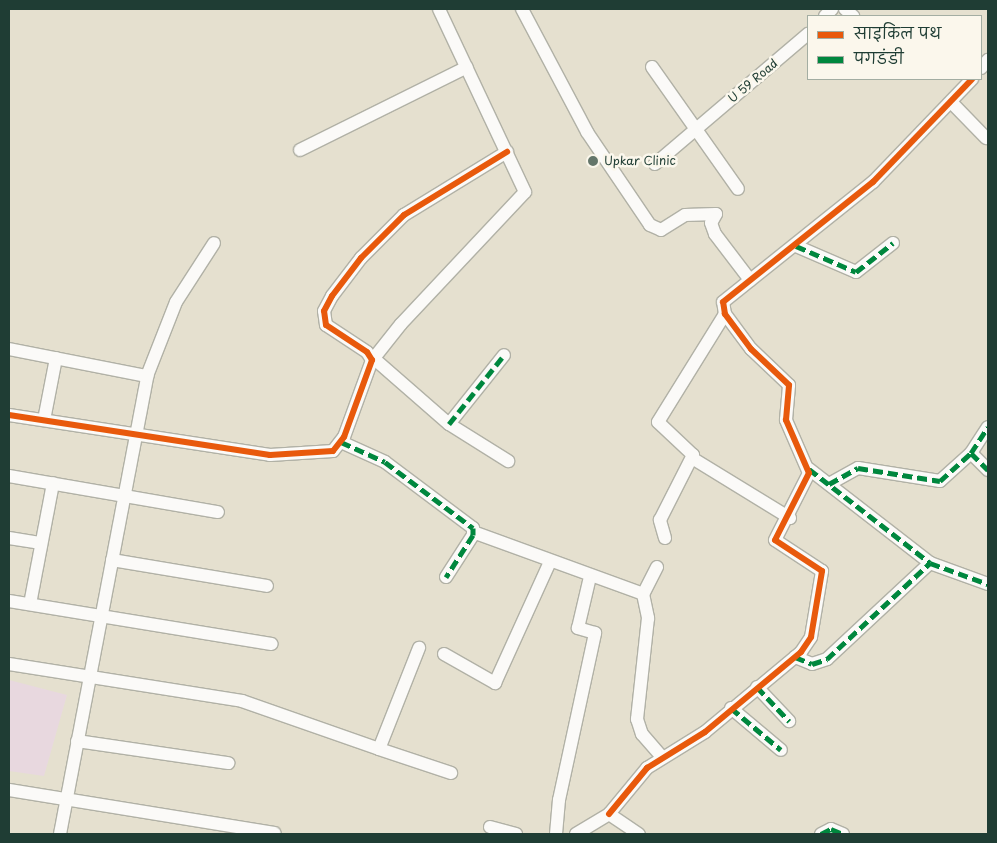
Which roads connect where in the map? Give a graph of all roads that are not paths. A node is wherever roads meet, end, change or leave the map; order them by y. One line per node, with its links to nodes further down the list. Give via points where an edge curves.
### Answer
1 (439, 9): 4 (street)
2 (522, 9): 17 (street, via 587,132 650,224 661,230 685,215 716,214 710,223 715,234)
3 (807, 35): 8 (street, U 59 Road)
4 (467, 67): 10 (street); 11 (street)
5 (652, 67): 8 (street)
6 (971, 80): 7 (street)
7 (952, 103): 9 (street); 16 (street, via 885,171)
8 (697, 128): 12 (street, U 59 Road); 13 (street)
9 (986, 138)
10 (300, 150)
11 (507, 152): 21 (street, via 524,185 523,195); 21 (street, via 404,215 361,258 332,296 324,311 326,325)
12 (656, 164)
13 (738, 189)
14 (214, 243): 23 (street, via 176,302)
15 (892, 243): 16 (street, via 856,272)
16 (796, 246): 17 (street)
17 (750, 280): 18 (street, via 725,298 721,304)
18 (725, 314): 31 (street, via 658,422 691,450); 33 (street, via 760,359 789,386 786,420)
19 (9, 349): 22 (street)
20 (504, 355): 26 (street)
21 (373, 357): 26 (street); 29 (street)
22 (56, 358): 23 (street); 25 (street)
23 (147, 376): 28 (street)
24 (9, 415): 25 (street)
25 (44, 420): 28 (street)
26 (449, 424): 32 (street)
27 (988, 427): 30 (street)
28 (135, 434): 29 (street, via 270,455 327,453); 38 (street)
29 (342, 442): 41 (street, via 385,462)
30 (971, 453): 34 (street); 37 (street, via 940,481 858,468)
31 (692, 458): 40 (street); 43 (street, via 660,520)
32 (508, 461)
33 (809, 469): 37 (street); 40 (street, via 788,511)
34 (988, 470)
35 (9, 476): 36 (street)
36 (53, 483): 38 (street); 44 (street)
37 (828, 484): 47 (street)
38 (123, 497): 39 (street); 45 (street)
39 (218, 512)
40 (790, 518): 60 (street, via 775,540 816,565 822,574 811,637)
41 (474, 532): 46 (street); 49 (street)
42 (9, 538): 44 (street)
43 (665, 538)
44 (40, 543): 55 (street)
45 (112, 560): 52 (street); 56 (street)
46 (550, 562): 50 (street); 59 (street, via 495,683)
47 (930, 564): 51 (street); 60 (street, via 828,659 816,664)
48 (657, 566): 53 (street)
49 (446, 577)
50 (590, 577): 53 (street); 79 (street, via 578,628 596,633 559,800)
51 (988, 584)
52 (267, 586)
53 (644, 594): 69 (street, via 648,618 637,719 642,734)
54 (9, 601): 55 (street)
55 (30, 604): 56 (street)
56 (102, 613): 57 (street); 62 (street)
57 (271, 644)
58 (420, 648): 67 (street)
59 (444, 654)
60 (795, 657): 63 (street)
61 (9, 664): 62 (street)
62 (90, 676): 66 (street); 67 (street, via 242,700)
63 (757, 688): 64 (street); 65 (street)
64 (731, 708): 68 (street); 69 (street, via 698,738)
65 (789, 721)
66 (77, 741): 70 (street); 73 (street)
67 (379, 749): 71 (street)
68 (781, 750)
69 (661, 756): 74 (street, via 637,778)
70 (228, 763)
71 (451, 773)
72 (9, 790): 73 (street)
73 (66, 800): 76 (street); 77 (street)
74 (609, 814): 80 (street); 81 (street)
75 (490, 827): 78 (street)
76 (275, 833)
77 (60, 834)
78 (516, 834)
79 (556, 834)
80 (576, 834)
81 (639, 834)
82 (821, 834): 83 (street, via 831,829)
83 (843, 834)

